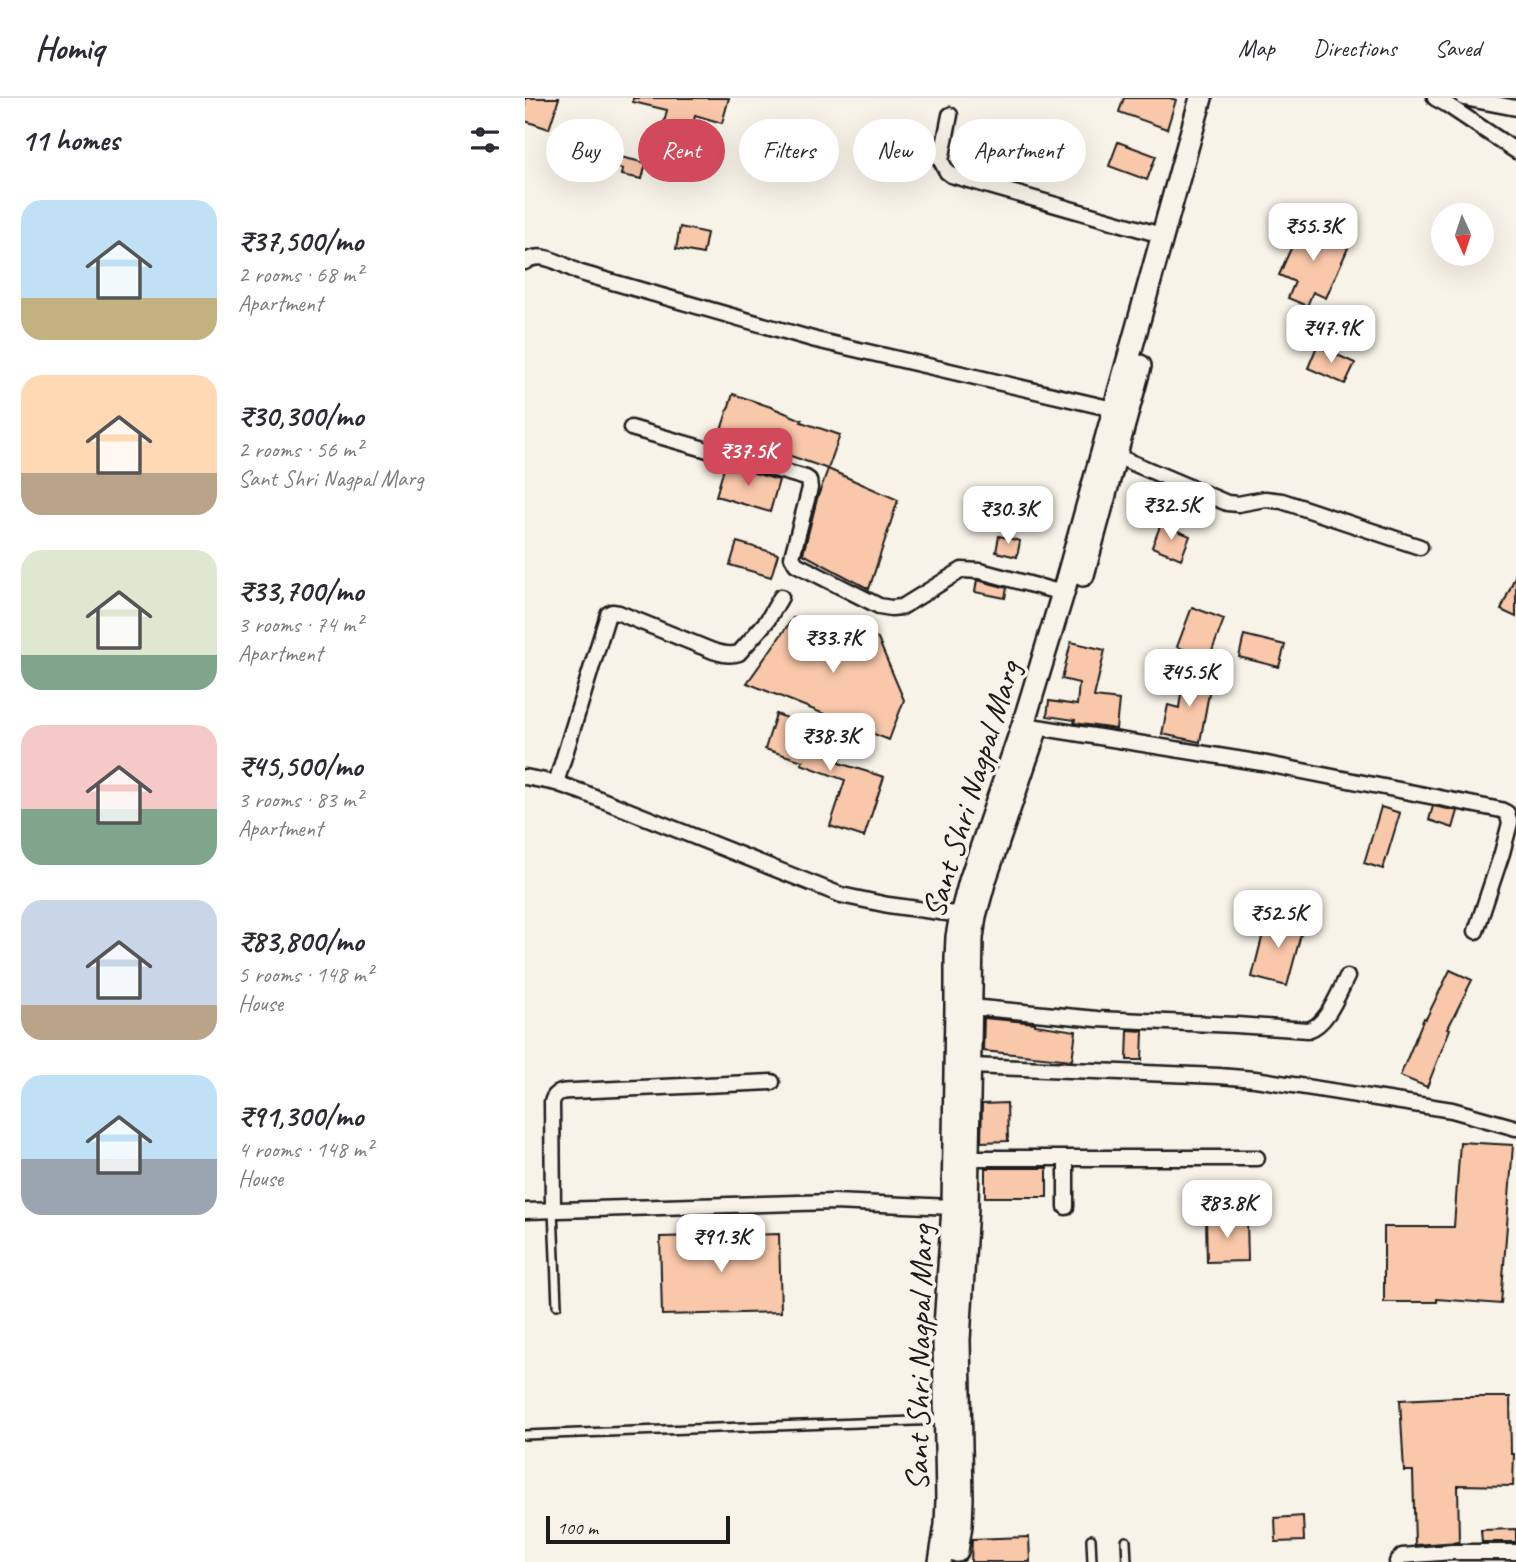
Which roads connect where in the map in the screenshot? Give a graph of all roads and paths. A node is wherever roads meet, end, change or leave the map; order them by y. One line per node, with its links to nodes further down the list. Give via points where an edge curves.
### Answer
1 (1201, 98): 8 (main road, Sant Shri Nagpal Marg)
2 (1215, 98): 12 (main road, Sant Shri Nagpal Marg)
3 (1435, 98): 7 (street)
4 (1464, 98): 5 (street)
5 (1516, 108)
6 (950, 115): 8 (street, via 941,161 951,176)
7 (1516, 151)
8 (1161, 235): 10 (main road, Sant Shri Nagpal Marg)
9 (525, 262): 10 (street, via 530,257 544,257 581,273 816,340)
10 (1114, 409): 14 (main road, Sant Shri Nagpal Marg)
11 (631, 428): 14 (street, via 806,478 810,488 794,561 879,606 902,607 962,570)
12 (1116, 456): 13 (street, via 1227,503 1282,501); 16 (main road, Sant Shri Nagpal Marg)
13 (1420, 547)
14 (1063, 593): 19 (main road, Sant Shri Nagpal Marg, via 969,881)
15 (781, 597): 18 (street, via 767,621 735,654 713,651 619,613 608,614)
16 (1037, 727): 19 (main road, Sant Shri Nagpal Marg, via 984,883); 20 (street, via 1262,763 1507,813 1510,823 1505,843)
17 (525, 777): 18 (street)
18 (555, 783): 19 (street, via 841,895)
19 (968, 916): 22 (main road, Sant Shri Nagpal Marg); 29 (main road, Sant Shri Nagpal Marg, via 957,937 955,959)
20 (1476, 931)
21 (1347, 977): 22 (street, via 1323,1021 1308,1030)
22 (971, 1007): 23 (main road, Sant Shri Nagpal Marg)
23 (970, 1066): 25 (street, via 1255,1079 1452,1110); 26 (main road, Sant Shri Nagpal Marg)
24 (772, 1082): 31 (street, via 555,1095)
25 (1516, 1128)
26 (968, 1158): 27 (street); 40 (main road, Sant Shri Nagpal Marg, via 959,1340 962,1499)
27 (1066, 1158): 28 (street); 30 (street)
28 (1257, 1158)
29 (953, 1207): 31 (street, via 833,1202); 34 (main road, Sant Shri Nagpal Marg, via 944,1340)
30 (1066, 1207)
31 (554, 1209): 32 (street); 33 (lane)
32 (525, 1211)
33 (557, 1305)
34 (946, 1419): 35 (lane); 39 (main road, Sant Shri Nagpal Marg, via 946,1525)
35 (525, 1435)
36 (1091, 1539): 41 (lane)
37 (1126, 1541): 42 (lane)
38 (1516, 1552): 43 (street, via 1402,1556)
39 (940, 1562)
40 (955, 1562)
41 (1092, 1562)
42 (1127, 1562)
43 (1397, 1562)

